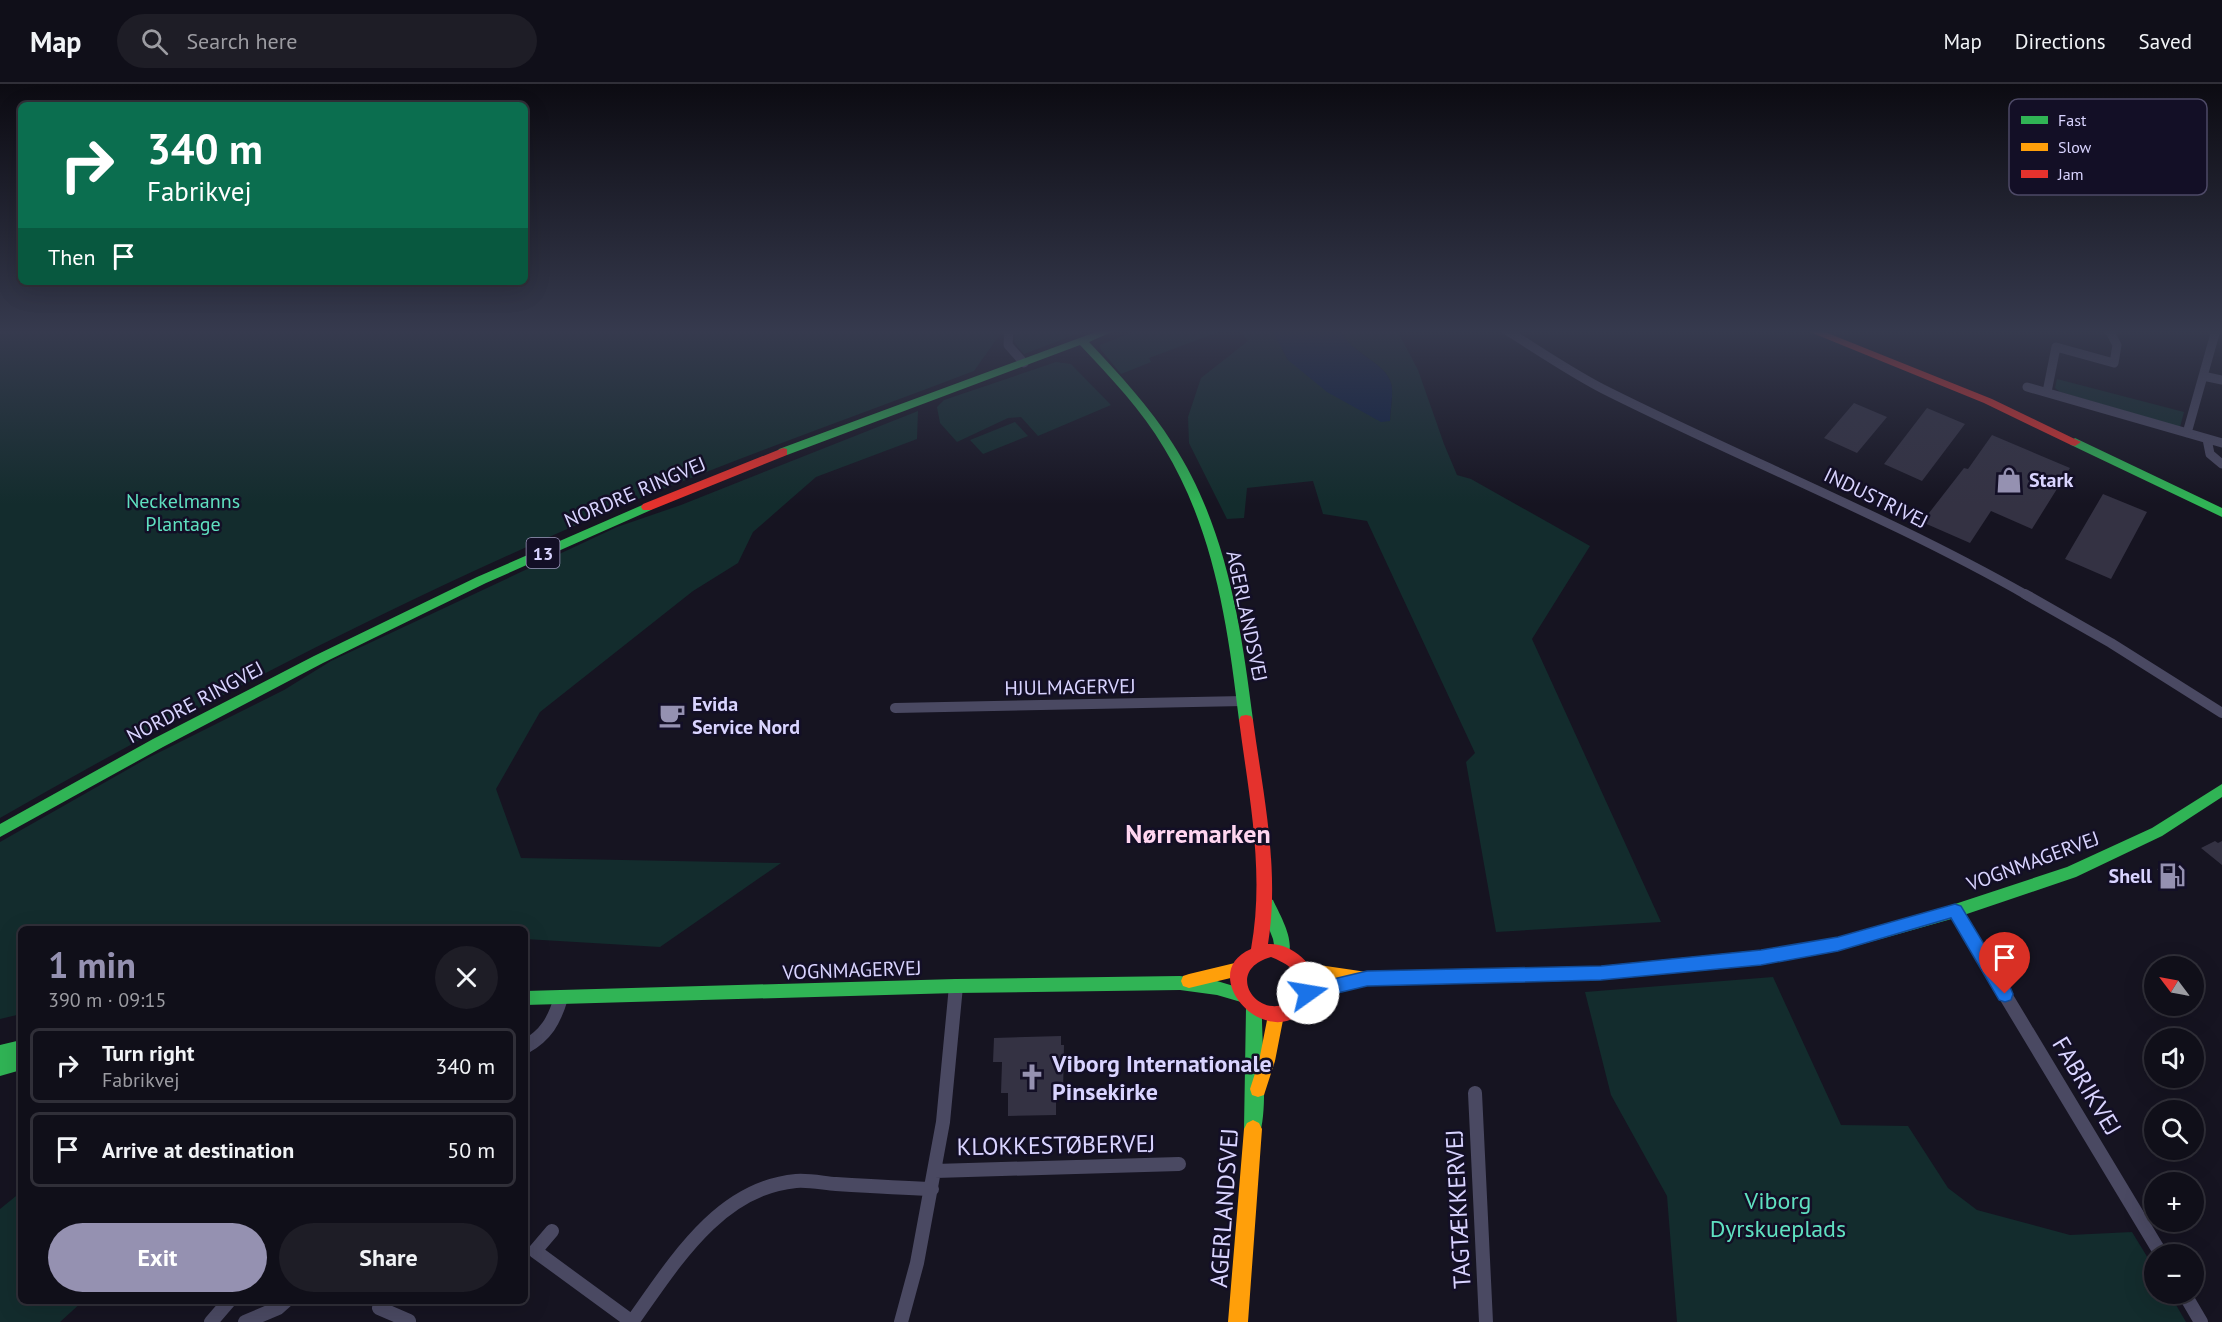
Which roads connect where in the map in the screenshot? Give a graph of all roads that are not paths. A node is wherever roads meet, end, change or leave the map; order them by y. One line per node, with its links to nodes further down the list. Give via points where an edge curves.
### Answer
1 (958, 388): 22 (street, NORDRE RINGVEJ / 13, via 712,480 515,565 239,700)
2 (1123, 388): 16 (street, AGERLANDSVEJ, via 1150,418 1180,465 1204,520 1231,610)
3 (1601, 388): 18 (street, INDUSTRIVEJ, via 1988,573 2111,643)
4 (1955, 388): 12 (street)
5 (2030, 388): 8 (street)
6 (2048, 388): 8 (street)
7 (2200, 388): 9 (street)
8 (2047, 392): 9 (street)
9 (2187, 433): 10 (street)
10 (2207, 439): 11 (street); 13 (street, via 2210,457)
11 (2222, 443)
12 (2117, 462): 14 (street); 15 (street)
13 (2222, 464)
14 (2222, 513)
15 (2222, 521)
16 (1244, 701): 17 (street, HJULMAGERVEJ); 23 (street, AGERLANDSVEJ)
17 (895, 708)
18 (2222, 713)
19 (2222, 784): 21 (street, VOGNMAGERVEJ)
20 (2222, 790): 21 (street, VOGNMAGERVEJ)
21 (2202, 801): 24 (street, VOGNMAGERVEJ, via 2157,831 2071,872)
22 (0, 831)
23 (1267, 902): 25 (street, AGERLANDSVEJ); 26 (street, AGERLANDSVEJ)
24 (1955, 910): 29 (street, VOGNMAGERVEJ, via 1838,944 1761,957 1601,973); 49 (street, FABRIKVEJ)
25 (1259, 951): 26 (street); 27 (street)
26 (1282, 951): 28 (street)
27 (1239, 969): 30 (street, VOGNMAGERVEJ); 33 (street)
28 (1305, 970): 29 (street, VOGNMAGERVEJ); 32 (street)
29 (1367, 979): 32 (street, VOGNMAGERVEJ)
30 (1180, 983): 31 (street, VOGNMAGERVEJ); 33 (street, VOGNMAGERVEJ)
31 (956, 986): 35 (street, VOGNMAGERVEJ); 46 (street, KLOKKESTØBERVEJ)
32 (1308, 993): 37 (street, via 1297,1008)
33 (1241, 994): 36 (street)
34 (528, 998): 35 (street, VOGNMAGERVEJ)
35 (561, 998): 38 (street, via 555,1021 543,1036)
36 (1254, 1008): 37 (street); 44 (street, AGERLANDSVEJ)
37 (1276, 1015): 44 (street, AGERLANDSVEJ)
38 (528, 1045)
39 (18, 1049): 40 (street)
40 (0, 1053)
41 (18, 1063): 42 (street)
42 (0, 1068)
43 (1475, 1093): 60 (street, TAGTÆKKERVEJ)
44 (1255, 1097): 59 (street, AGERLANDSVEJ)
45 (1179, 1164): 46 (street, KLOKKESTØBERVEJ)
46 (935, 1171): 47 (street, KLOKKESTØBERVEJ)
47 (932, 1189): 57 (street, via 794,1181 767,1187 710,1223); 58 (street, KLOKKESTØBERVEJ)
48 (552, 1231): 57 (street, via 535,1251)
49 (2155, 1244)
50 (227, 1304): 54 (street)
51 (282, 1304): 55 (street)
52 (382, 1304): 56 (street, via 379,1308)
53 (2190, 1304): 61 (street)
54 (211, 1322)
55 (245, 1322)
56 (409, 1322)
57 (632, 1322)
58 (901, 1322)
59 (1238, 1322)
60 (1486, 1322)
61 (2201, 1322)

